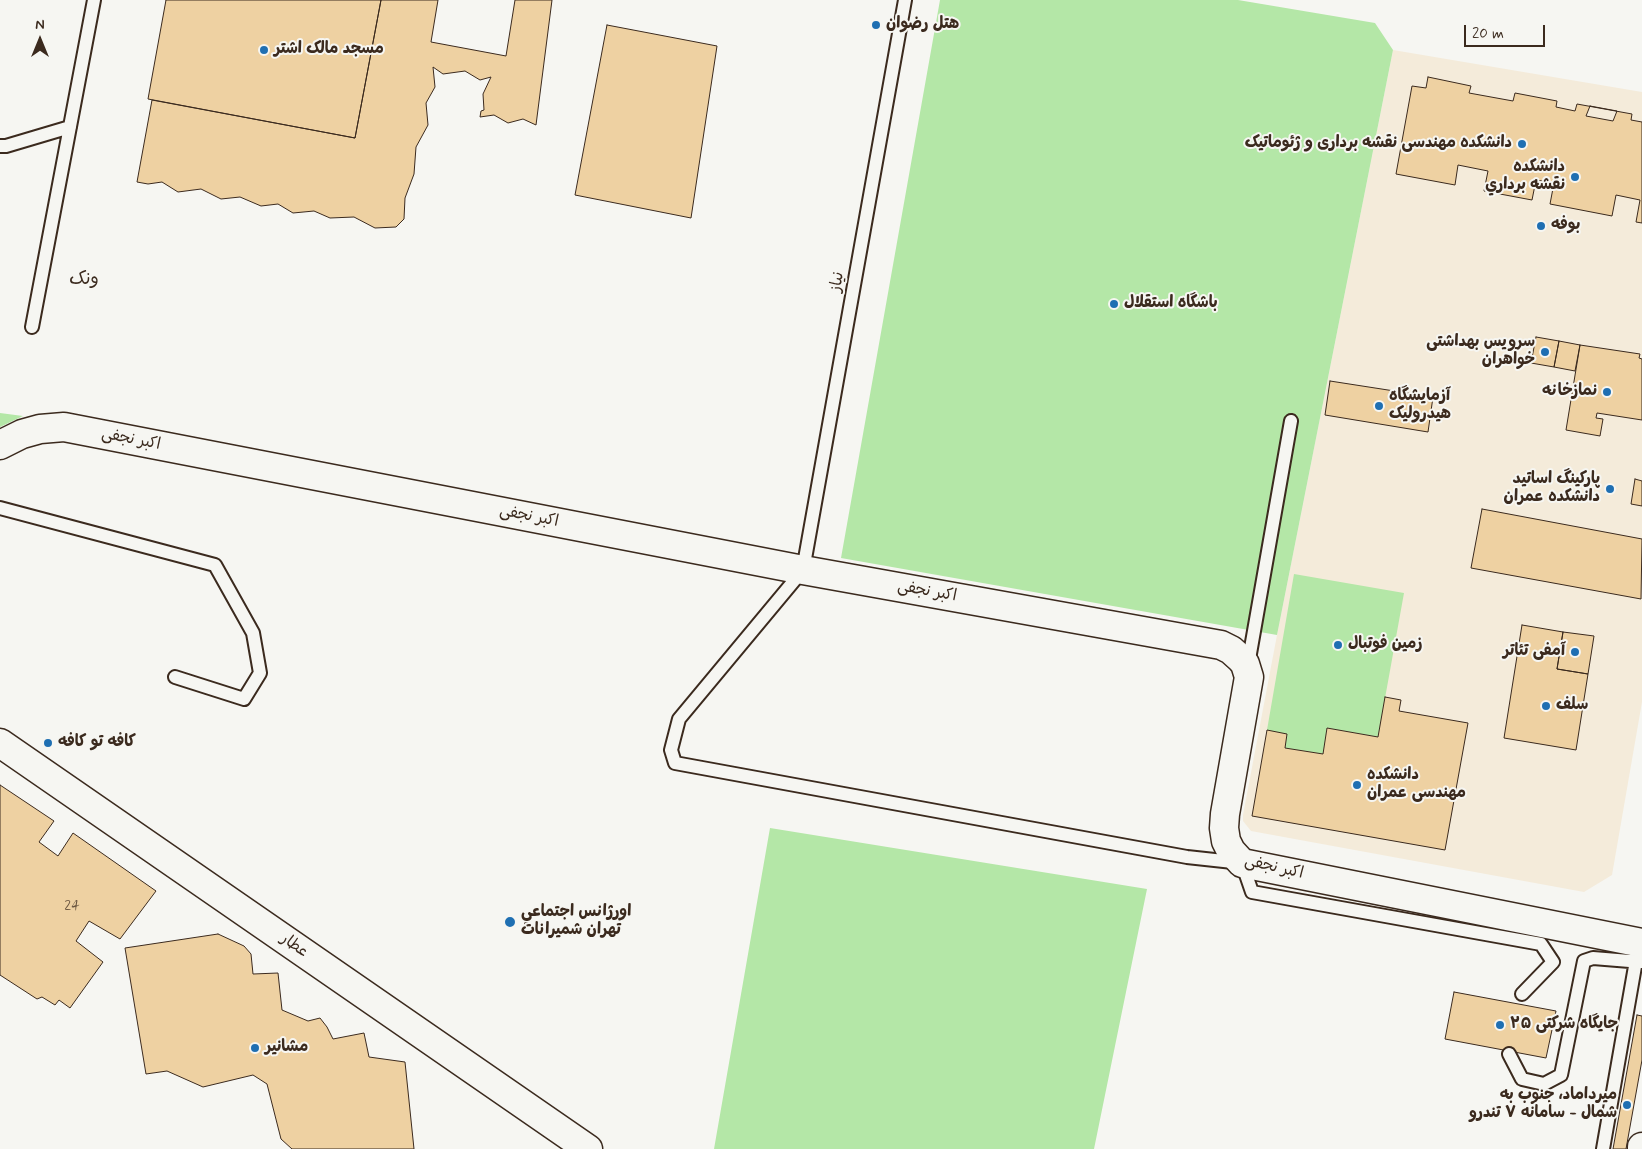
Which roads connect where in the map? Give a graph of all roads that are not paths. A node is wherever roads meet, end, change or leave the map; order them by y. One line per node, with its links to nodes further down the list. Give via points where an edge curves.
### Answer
1 (94, 0): 3 (lane)
2 (905, 0): 9 (lane, نیاز)
3 (70, 127): 4 (lane); 5 (lane)
4 (0, 146)
5 (32, 327)
6 (1291, 421): 10 (lane)
7 (0, 445): 9 (main road, اکبر نجفی, via 22,434 64,427)
8 (0, 508): 11 (lane, via 215,565 253,633 260,673 244,699)
9 (803, 570): 10 (main road, اکبر نجفی, via 1220,645 1236,654); 13 (lane, via 679,719 671,750 675,763 1187,857)
10 (1248, 670): 13 (main road, اکبر نجفی, via 1249,682 1224,828 1230,851)
11 (175, 677)
12 (5, 743): 17 (main road, عطار)
13 (1242, 862): 14 (main road, اکبر نجفی); 15 (lane, via 1252,892 1541,944 1553,962)
14 (1640, 948): 16 (lane, via 1584,961 1561,1075 1544,1084 1522,1079); 18 (lane)
15 (1522, 994)
16 (1509, 1054)
17 (588, 1149)
18 (1603, 1149)

